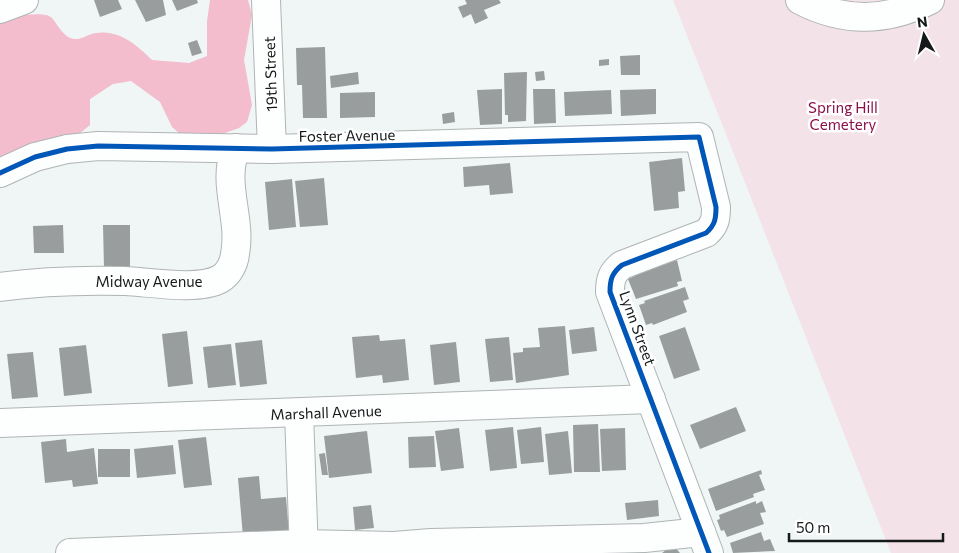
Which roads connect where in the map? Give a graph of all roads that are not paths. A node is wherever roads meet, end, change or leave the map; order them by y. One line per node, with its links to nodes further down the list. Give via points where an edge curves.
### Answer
1 (24, 0): 5 (street)
2 (266, 0): 8 (street, 19th Street)
3 (800, 0): 4 (street, via 841,16 880,18)
4 (930, 0)
5 (0, 9)
6 (699, 137): 8 (street, Foster Avenue); 11 (street, Lynn Street, via 716,207 713,226 706,233 622,265 610,281 610,292)
7 (236, 148): 8 (street, Foster Avenue); 9 (street, Foster Avenue, via 98,146 67,149 35,157); 10 (street, Midway Avenue, via 230,176 236,253 228,273 219,279 178,284 69,281)
8 (272, 149)
9 (0, 173)
10 (0, 287)
11 (651, 399): 12 (street, Marshall Avenue); 14 (street, Lynn Street)
12 (299, 413): 13 (street, Marshall Avenue); 15 (street)
13 (0, 423)
14 (705, 543): 15 (street, via 653,537)
15 (303, 549): 16 (street)
16 (70, 553)

